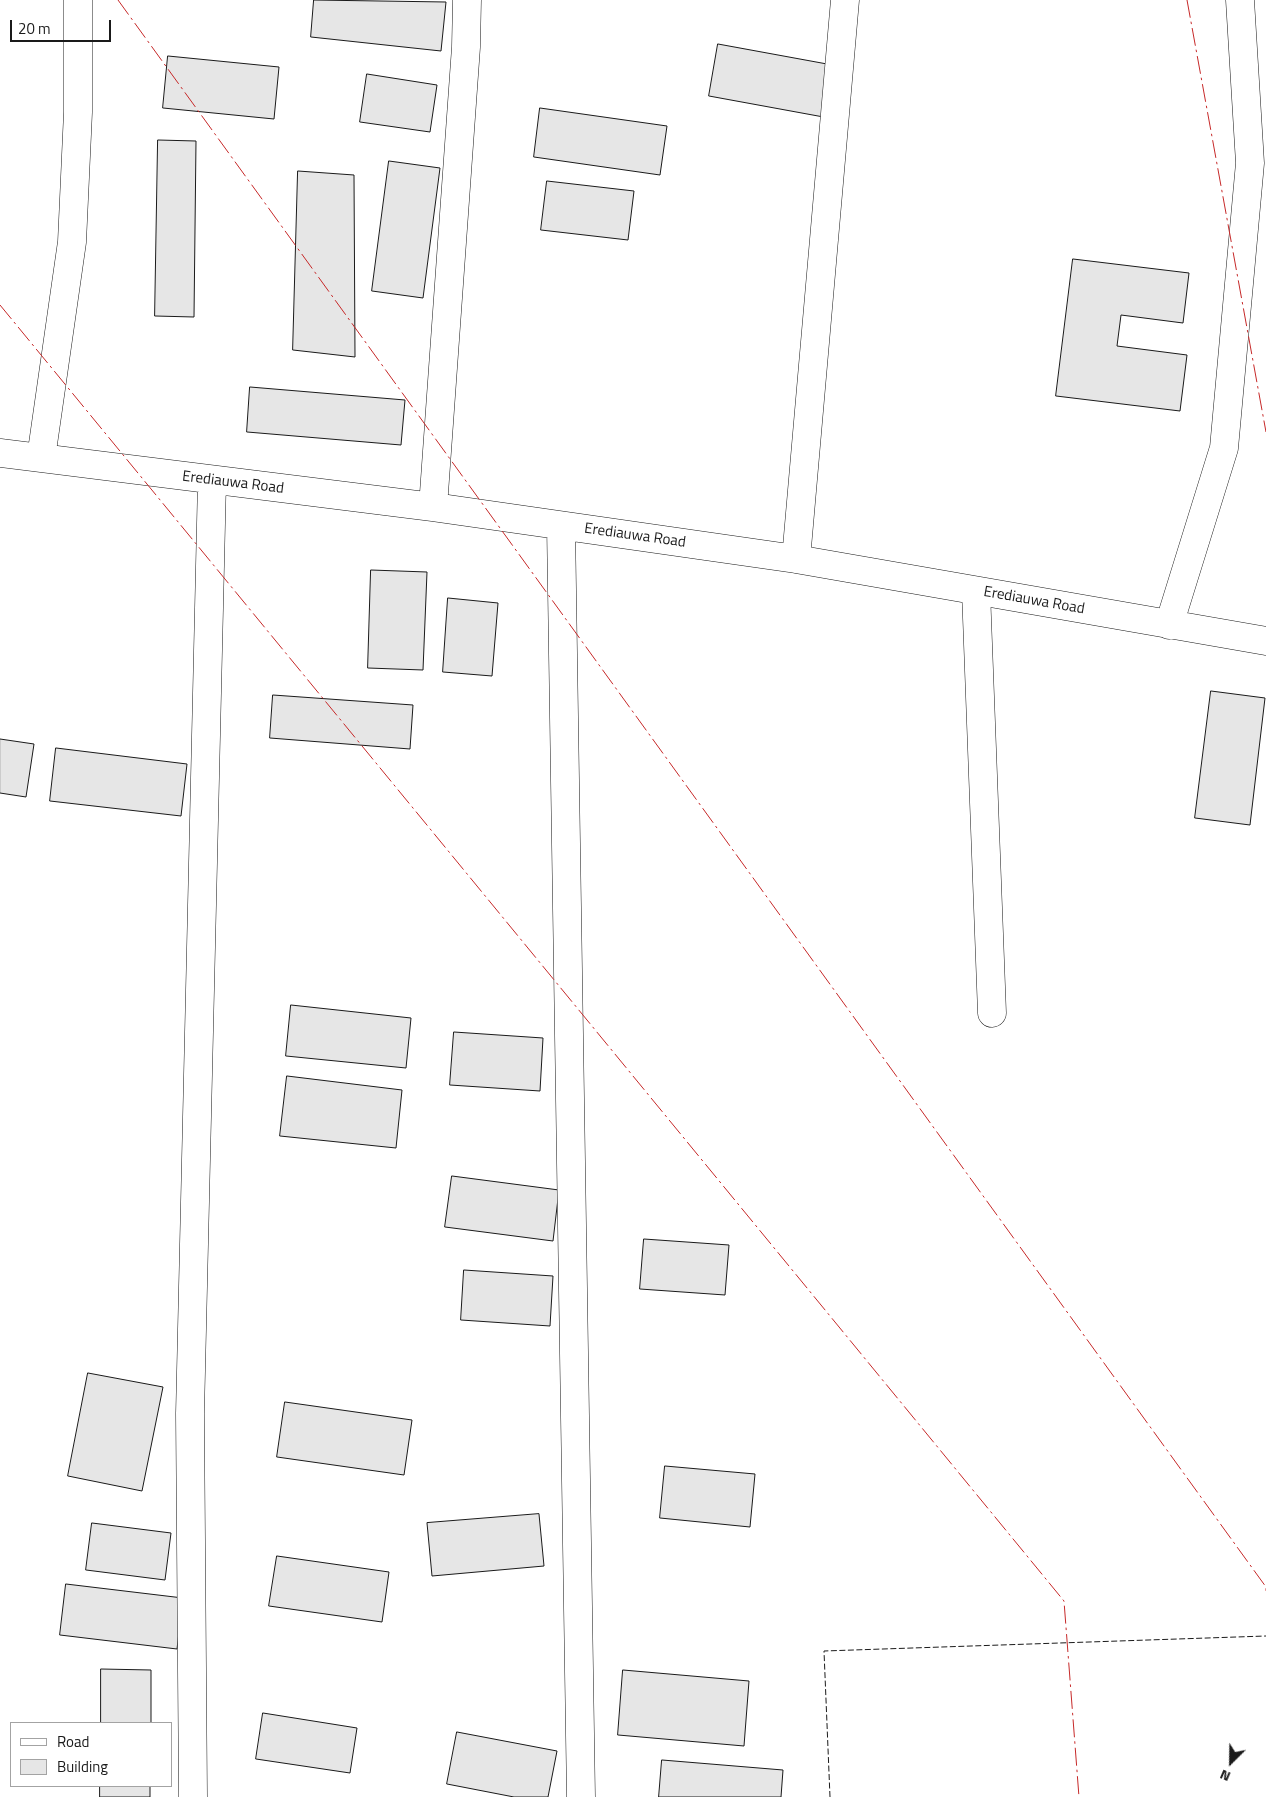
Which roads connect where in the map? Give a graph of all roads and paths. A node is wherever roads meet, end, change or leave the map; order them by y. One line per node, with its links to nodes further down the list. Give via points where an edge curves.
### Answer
1 (78, 0): 6 (street, via 78,112 72,242)
2 (467, 0): 8 (street)
3 (844, 0): 10 (street)
4 (1240, 0): 12 (street, via 1250,163 1224,448)
5 (0, 453): 6 (street, Erediauwa Road)
6 (41, 458): 7 (street, Erediauwa Road)
7 (212, 481): 8 (street, Erediauwa Road); 15 (street, via 190,1413)
8 (433, 507): 9 (street, Erediauwa Road)
9 (561, 526): 10 (street, Erediauwa Road); 16 (street)
10 (796, 559): 11 (street, Erediauwa Road)
11 (976, 591): 12 (street, Erediauwa Road); 14 (street)
12 (1169, 625): 13 (street, Erediauwa Road)
13 (1266, 641)
14 (992, 1013)
15 (193, 1797)
16 (580, 1797)

